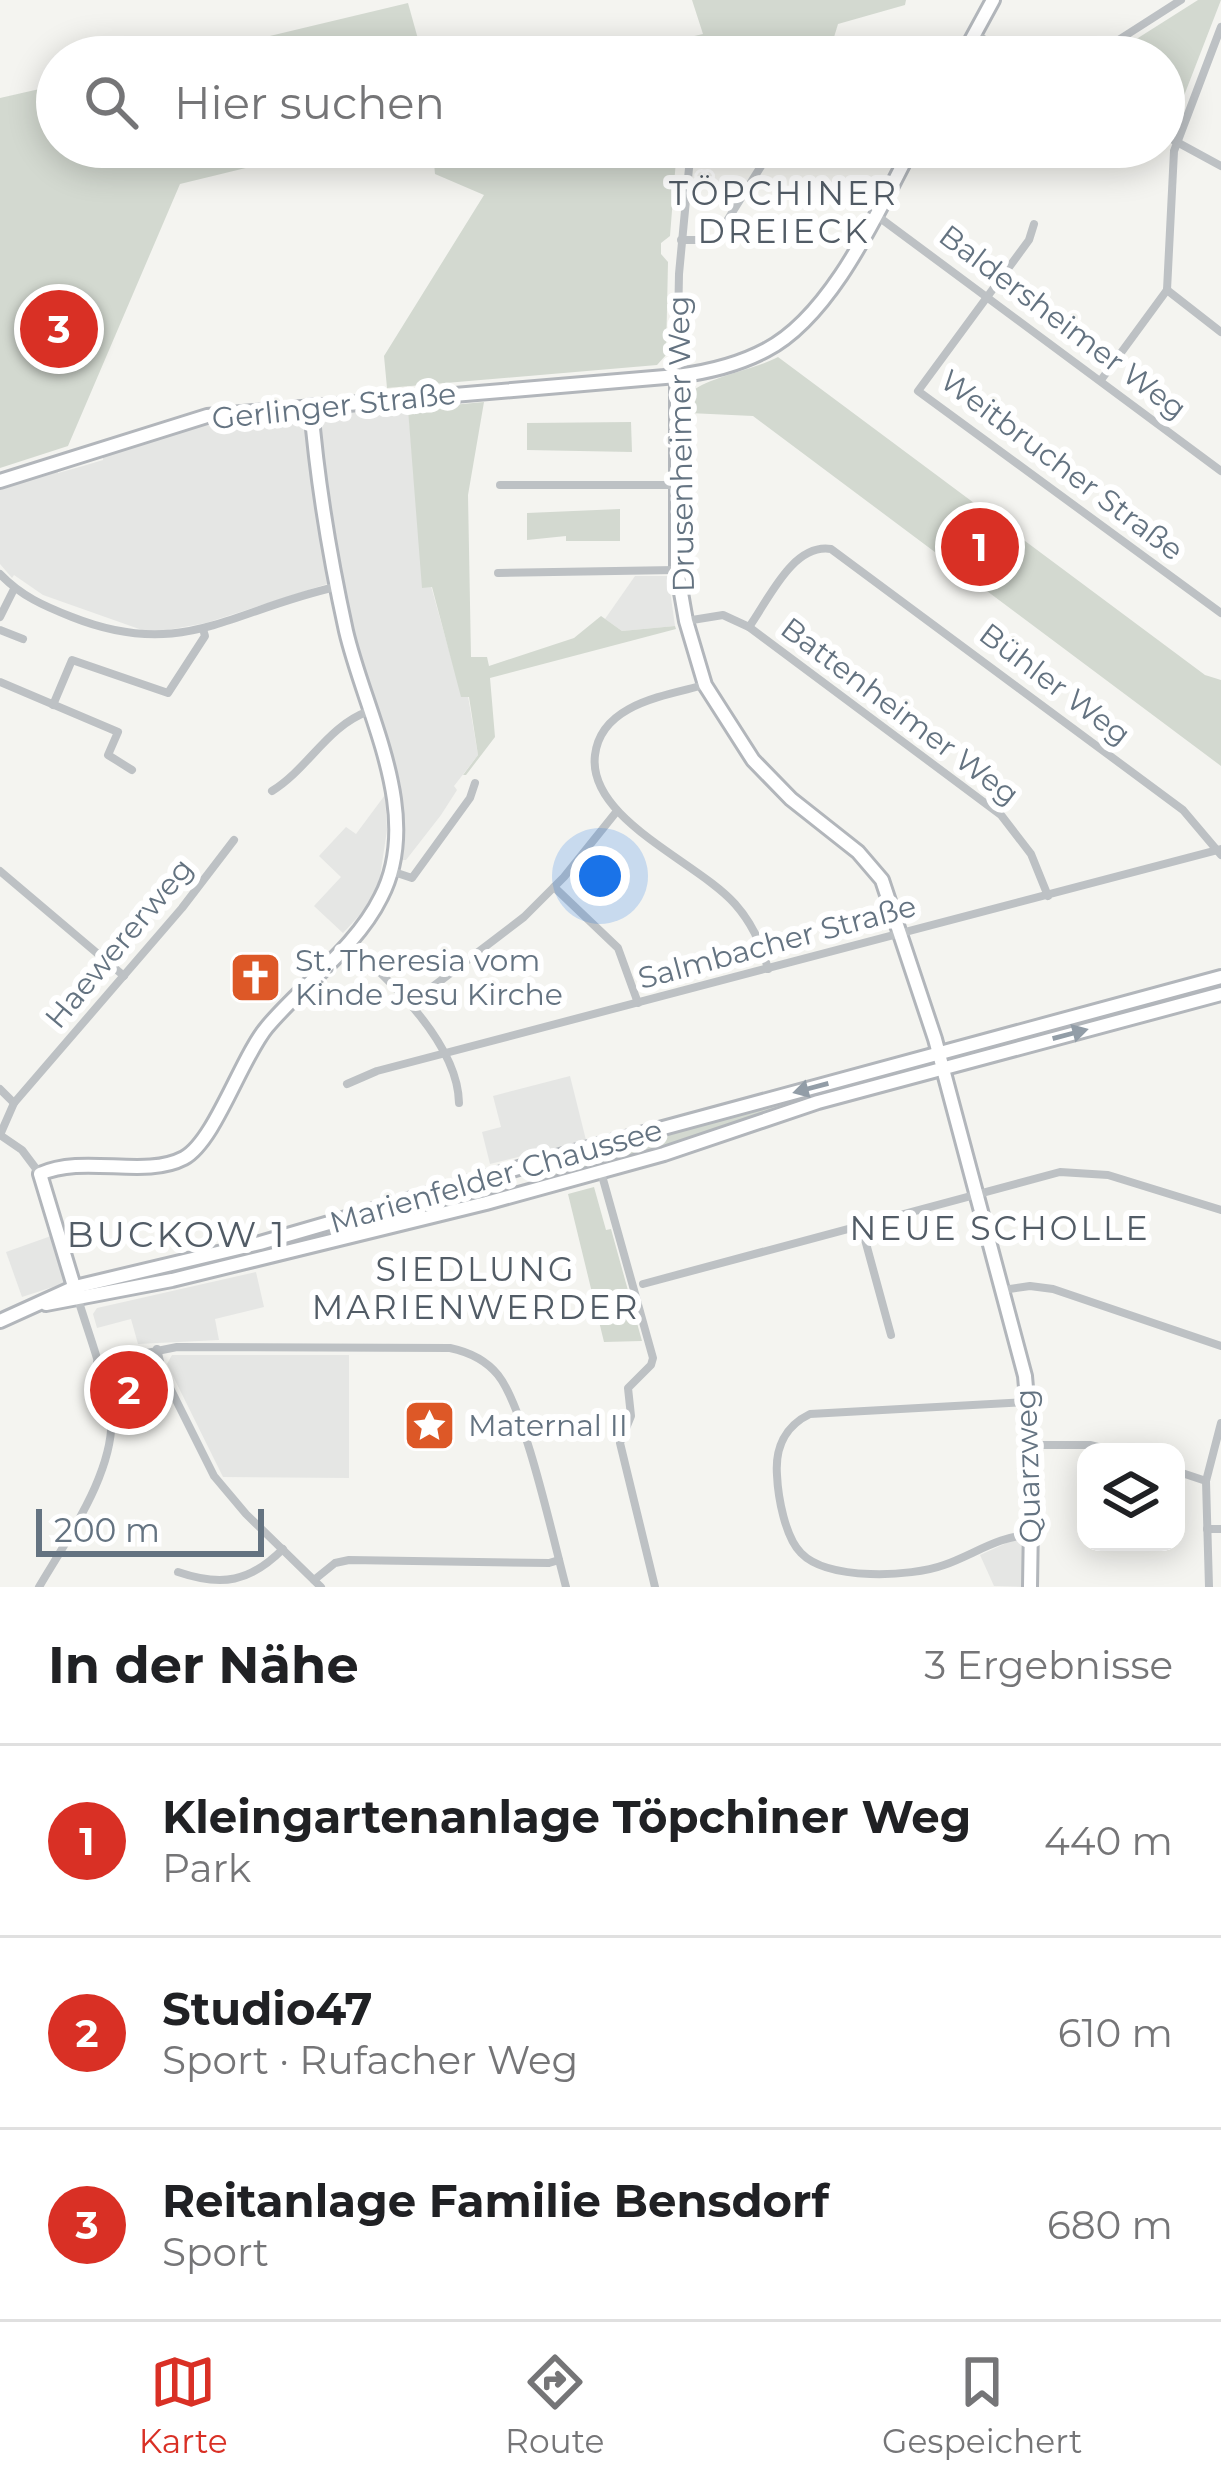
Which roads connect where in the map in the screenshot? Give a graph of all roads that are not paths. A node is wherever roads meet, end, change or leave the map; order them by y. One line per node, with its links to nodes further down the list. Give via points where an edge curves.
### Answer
1 (993, 0): 4 (street)
2 (1181, 0): 6 (street)
3 (1221, 27): 7 (street)
4 (974, 34): 5 (street)
5 (978, 36)
6 (1125, 36)
7 (1185, 121)
8 (1185, 146): 9 (street)
9 (1221, 166)
10 (689, 168): 16 (street, Drusenheimer Weg)
11 (760, 168): 16 (street, via 715,240)
12 (900, 168): 14 (street, Gerlinger Straße)
13 (1175, 168): 17 (street)
14 (875, 214): 18 (street, Baldersheimer Weg); 20 (street, Gerlinger Straße, via 828,291 787,336 742,361)
15 (1034, 224): 18 (street, Weitbrucher Straße)
16 (681, 240): 20 (street, Drusenheimer Weg)
17 (1167, 290): 19 (street); 21 (street)
18 (987, 296): 21 (street, Baldersheimer Weg); 32 (street, Weitbrucher Straße, via 918,391)
19 (1221, 332)
20 (677, 376): 22 (street, Gerlinger Straße); 26 (street, Drusenheimer Weg)
21 (1100, 380): 23 (street, Baldersheimer Weg)
22 (311, 406): 24 (street, Gerlinger Straße, via 207,416); 30 (street)
23 (1221, 470)
24 (0, 481)
25 (500, 485): 26 (street)
26 (676, 485): 27 (street, Drusenheimer Weg)
27 (677, 570): 28 (street); 34 (street, Drusenheimer Weg)
28 (498, 573)
29 (0, 574): 31 (street)
30 (338, 587): 36 (street); 44 (street)
31 (14, 589): 33 (street); 36 (street, via 131,635)
32 (1221, 613)
33 (0, 617)
34 (686, 621): 35 (street, Battenheimer Weg, via 722,615); 42 (street, Drusenheimer Weg)
35 (749, 627): 50 (street, Bühler Weg, via 800,556 831,549 1183,810); 54 (street, Battenheimer Weg, via 1001,815 1031,854)
36 (203, 628): 40 (street, via 168,693)
37 (0, 630): 38 (street)
38 (23, 639)
39 (58, 653): 40 (street)
40 (72, 660): 43 (street)
41 (0, 682): 43 (street)
42 (705, 685): 48 (street, via 640,703 603,732 595,771); 55 (street, Drusenheimer Weg, via 753,760 873,866)
43 (53, 705): 45 (street, via 120,730 107,755)
44 (369, 711): 47 (street, via 340,724); 51 (street, via 393,805)
45 (132, 770)
46 (475, 783): 51 (street, via 412,878)
47 (272, 791)
48 (617, 811): 53 (street); 57 (street, via 735,904)
49 (234, 840): 58 (street, Haewererweg)
50 (1220, 851): 54 (street, Salmbacher Straße)
51 (391, 871): 56 (street, via 381,899)
52 (0, 872): 58 (street)
53 (554, 887): 61 (street, via 617,948); 62 (street)
54 (1048, 896): 55 (street, Salmbacher Straße)
55 (902, 934): 57 (street, Salmbacher Straße); 63 (street, Drusenheimer Weg)
56 (348, 941): 62 (street); 73 (street, via 265,1029 190,1154 168,1163 71,1165)
57 (768, 969): 61 (street, Salmbacher Straße)
58 (124, 976): 69 (street, Haewererweg)
59 (1221, 977): 63 (street, Marienfelder Chaussee)
60 (1221, 994): 65 (street, Marienfelder Chaussee, one-way to 60)
61 (638, 1003): 64 (street, Salmbacher Straße)
62 (410, 1004): 64 (street)
63 (939, 1053): 65 (street, Drusenheimer Weg); 71 (street, Marienfelder Chaussee, one-way to 71)
64 (444, 1054): 66 (street, Salmbacher Straße); 68 (street)
65 (943, 1069): 72 (street, Marienfelder Chaussee); 75 (street, Quarzweg)
66 (347, 1084)
67 (0, 1089): 69 (street)
68 (459, 1102)
69 (14, 1103): 70 (street, Haewererweg)
70 (0, 1136): 73 (street)
71 (514, 1170): 74 (street); 80 (street, Marienfelder Chaussee)
72 (601, 1172): 74 (street, Marienfelder Chaussee); 103 (street, via 652,1358 628,1388 631,1416 620,1443)
73 (40, 1174): 80 (street)
74 (520, 1193): 80 (street, Marienfelder Chaussee)
75 (977, 1195): 76 (street, via 1084,1171); 77 (street); 79 (street, Quarzweg)
76 (1221, 1210)
77 (861, 1225): 78 (street); 82 (street)
78 (643, 1284)
79 (1004, 1290): 83 (street, via 1053,1289); 88 (street, Quarzweg)
80 (76, 1293): 81 (street, Marienfelder Chaussee); 86 (street)
81 (0, 1321)
82 (891, 1335)
83 (1221, 1346)
84 (157, 1349): 85 (street); 87 (street); 98 (street, via 450,1348 478,1358 511,1398)
85 (137, 1354): 86 (street); 87 (street)
86 (97, 1363): 101 (street, via 110,1407 108,1448)
87 (163, 1374): 97 (street, via 214,1476)
88 (1029, 1402): 91 (street, Quarzweg); 96 (street, via 810,1414 788,1431 777,1463 793,1538 817,1564 917,1572)
89 (1221, 1423): 93 (street)
90 (1077, 1444): 91 (street)
91 (1032, 1445): 96 (street, Quarzweg)
92 (1185, 1474): 93 (street)
93 (1206, 1481): 94 (street)
94 (1207, 1529): 95 (street); 105 (street)
95 (1221, 1529)
96 (1030, 1535): 104 (street, Quarzweg)
97 (283, 1550): 99 (street, via 248,1578); 100 (street)
98 (559, 1560): 100 (street, via 349,1560); 102 (street)
99 (178, 1572)
100 (317, 1584)
101 (39, 1587)
102 (566, 1587)
103 (656, 1587)
104 (1030, 1587)
105 (1209, 1587)

